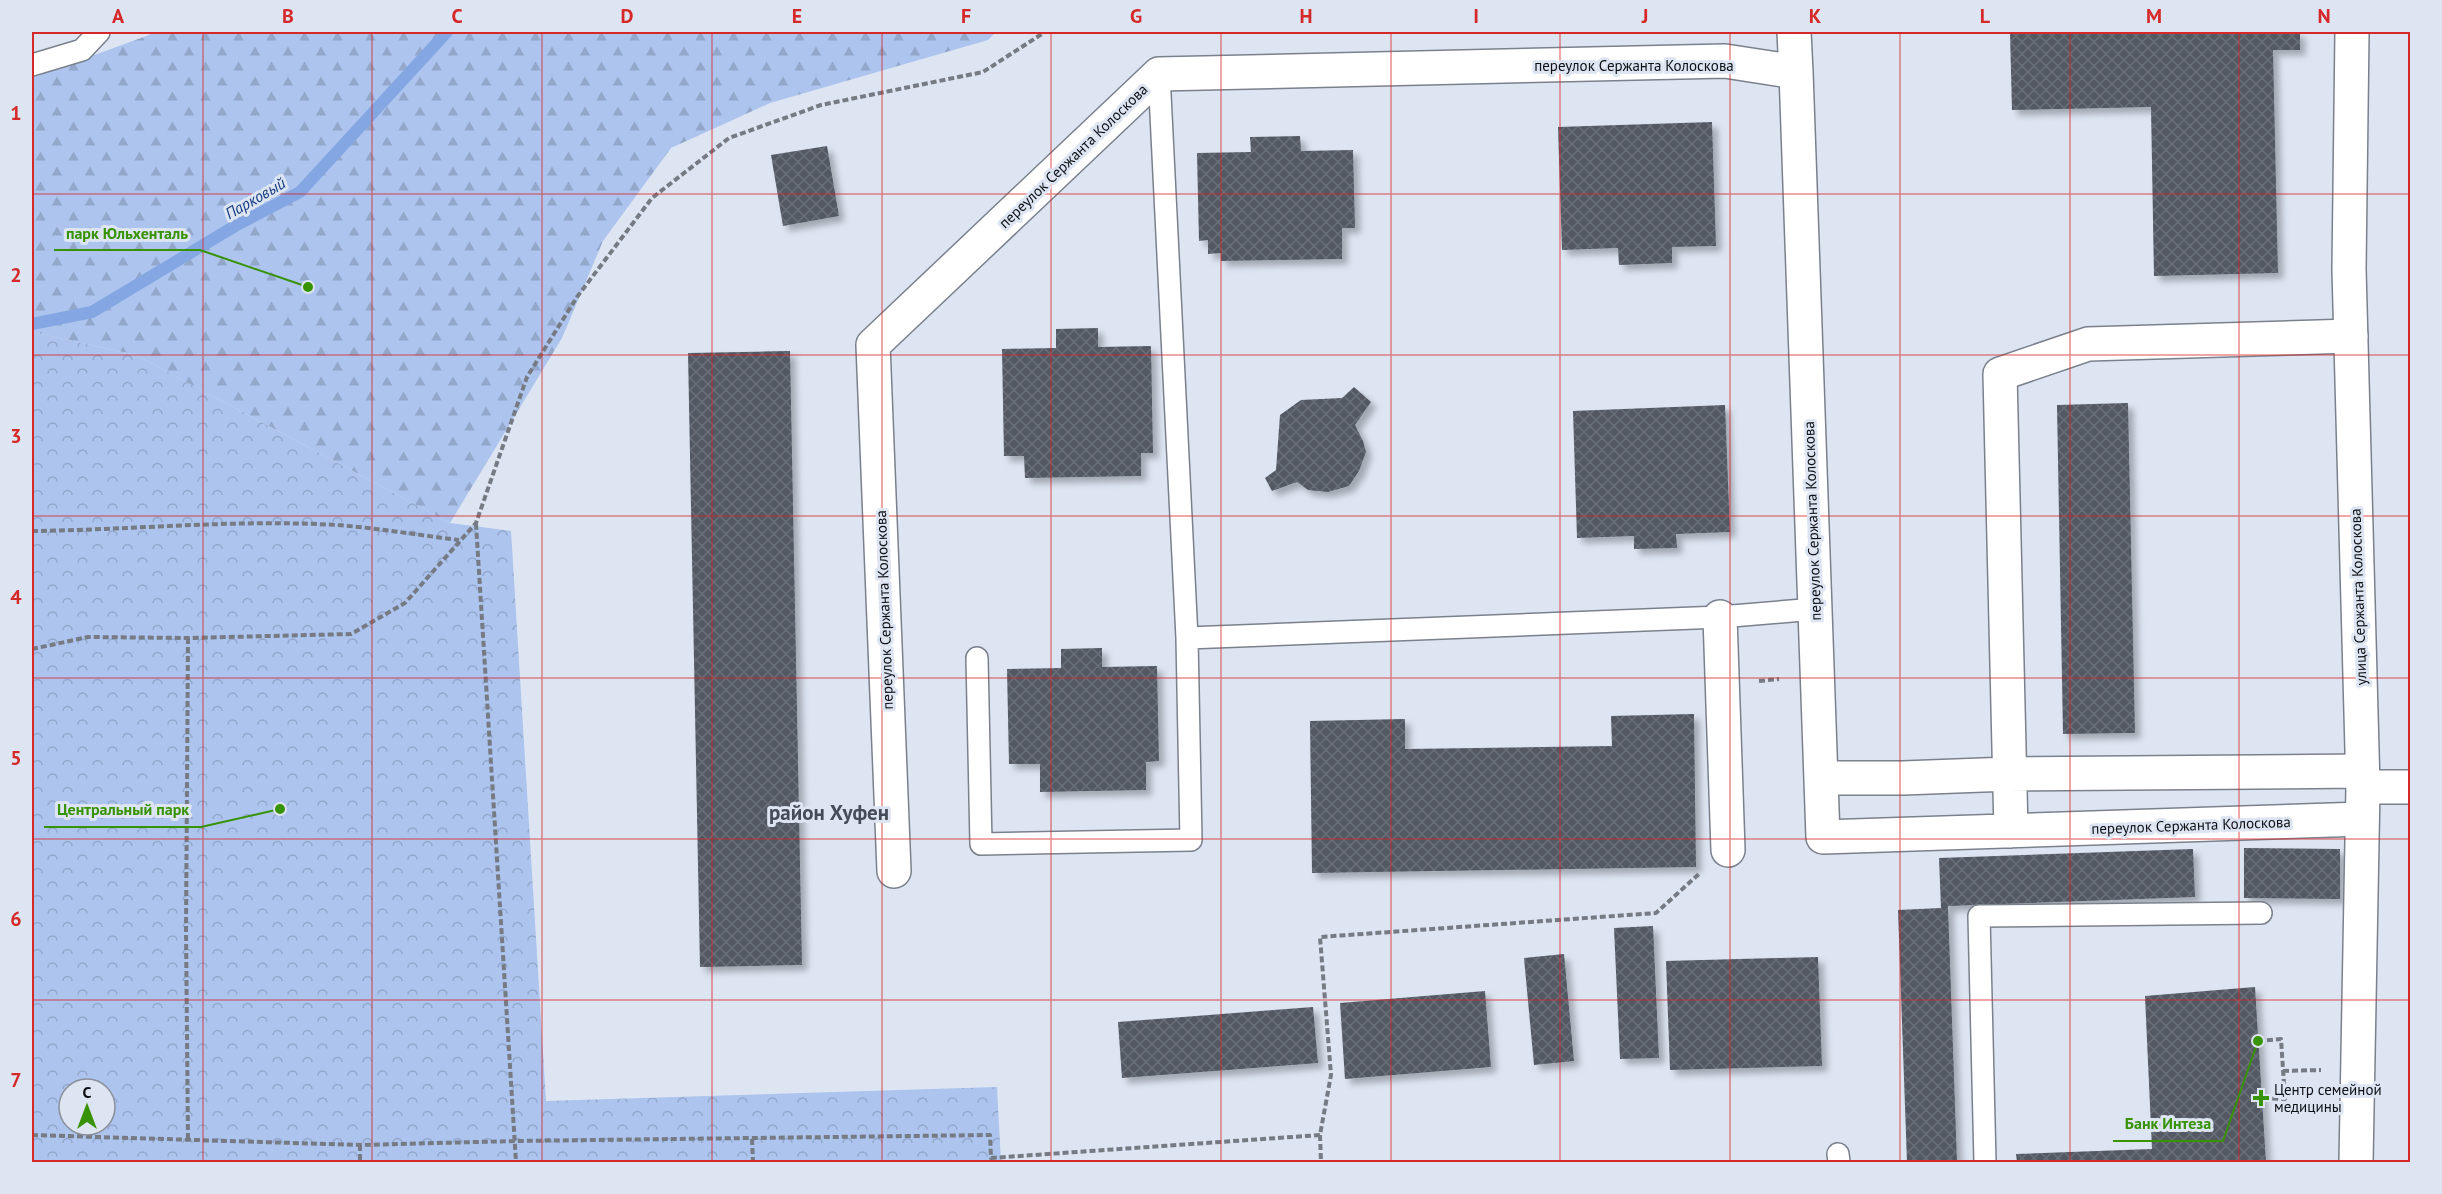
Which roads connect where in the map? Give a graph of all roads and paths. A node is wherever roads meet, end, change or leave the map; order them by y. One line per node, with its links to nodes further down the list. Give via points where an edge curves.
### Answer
1 (99, 32): 5 (lane, via 82,50)
2 (1045, 32): 9 (path, via 983,72 821,105 729,138 652,198 577,297 527,376)
3 (1794, 32): 6 (street)
4 (2352, 32): 8 (street, улица Сержанта Колоскова)
5 (32, 65)
6 (1796, 72): 7 (street, переулок Сержанта Колоскова, via 1725,61); 12 (street, переулок Сержанта Колоскова)
7 (1160, 74): 15 (lane); 27 (street, переулок Сержанта Колоскова, via 873,345)
8 (2351, 336): 20 (street, via 2088,344 2000,374); 23 (street, улица Сержанта Колоскова)
9 (476, 523): 11 (path); 35 (path)
10 (32, 531): 11 (path, via 337,525)
11 (459, 540): 14 (path, via 405,603 351,634)
12 (1815, 609): 13 (lane); 18 (street, переулок Сержанта Колоскова)
13 (1720, 617): 15 (lane); 19 (street)
14 (188, 638): 16 (path, via 88,637); 34 (path)
15 (1187, 638): 17 (lane, via 1191,840 981,844)
16 (32, 649)
17 (977, 658)
18 (1818, 678): 19 (path); 21 (street, переулок Сержанта Колоскова)
19 (1722, 684): 25 (street)
20 (2009, 774): 21 (street); 23 (street); 24 (street)
21 (1821, 778): 24 (street, переулок Сержанта Колоскова, via 1823,837)
22 (2410, 787): 23 (street)
23 (2362, 792): 24 (street, переулок Сержанта Колоскова); 42 (street, улица Сержанта Колоскова)
24 (2011, 831)
25 (1728, 850)
26 (1703, 870): 32 (path, via 1656,913 1320,937 1330,1075)
27 (894, 871)
28 (2261, 913): 41 (lane, via 1979,916)
29 (2258, 1041): 30 (path, via 2281,1039 2285,1099)
30 (2261, 1098)
31 (32, 1135): 34 (path)
32 (1320, 1136): 33 (path, via 991,1158 990,1136); 40 (path)
33 (752, 1139): 35 (path); 39 (path)
34 (188, 1140): 36 (path)
35 (515, 1141): 36 (path); 38 (path)
36 (360, 1145): 37 (path)
37 (360, 1162)
38 (516, 1162)
39 (753, 1162)
40 (1321, 1162)
41 (1985, 1162)
42 (2356, 1162)

